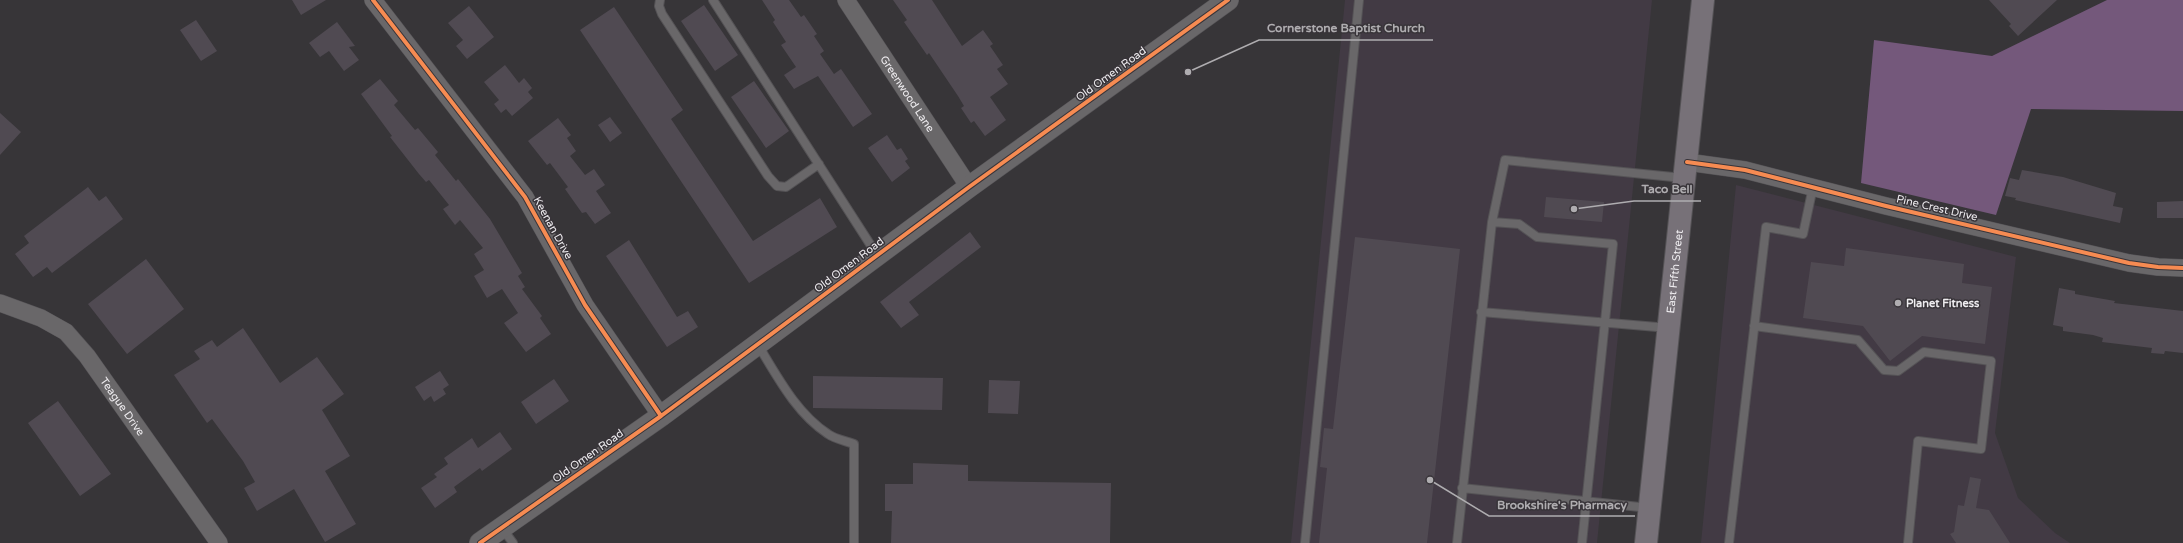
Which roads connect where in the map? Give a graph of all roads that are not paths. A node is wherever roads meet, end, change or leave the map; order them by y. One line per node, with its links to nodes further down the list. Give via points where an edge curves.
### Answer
1 (373, 0): 21 (street, Keenan Drive, via 525,197 585,305)
2 (660, 0): 8 (lane, via 662,14 777,186 786,188)
3 (713, 0): 8 (lane)
4 (846, 0): 10 (street, Greenwood Lane)
5 (1228, 0): 10 (street, Old Omen Road)
6 (1359, 0): 29 (lane)
7 (1703, 0): 9 (main road, East Fifth Street)
8 (819, 164): 13 (lane)
9 (1686, 170): 11 (street, Pine Crest Drive, via 1734,168); 12 (lane, via 1505,160); 19 (main road, East Fifth Street)
10 (969, 187): 13 (street, Old Omen Road)
11 (1813, 187): 14 (street, Pine Crest Drive, via 2123,261); 18 (lane, via 1804,234 1766,227)
12 (1492, 222): 16 (lane); 17 (lane, via 1519,224 1537,237 1613,244)
13 (878, 255): 20 (street, Old Omen Road)
14 (2183, 268)
15 (0, 303): 26 (street, Teague Drive, via 41,318 66,332 87,356)
16 (1481, 312): 17 (lane); 22 (lane)
17 (1605, 322): 19 (lane); 23 (lane)
18 (1754, 326): 33 (lane); 34 (lane, via 1858,340 1884,370 1898,371 1924,352 1991,361 1981,449 1918,441)
19 (1669, 328): 24 (main road, East Fifth Street)
20 (758, 344): 21 (street, Old Omen Road); 28 (lane, via 786,390 812,422 829,435 854,444)
21 (661, 416): 25 (street, Old Omen Road)
22 (1462, 488): 23 (lane); 30 (lane)
23 (1587, 501): 24 (lane); 31 (lane)
24 (1650, 508): 32 (main road, East Fifth Street)
25 (507, 535): 27 (street, Old Omen Road)
26 (219, 543)
27 (480, 543)
28 (854, 543)
29 (1305, 543)
30 (1457, 543)
31 (1582, 543)
32 (1646, 543)
33 (1729, 543)
34 (1908, 543)

